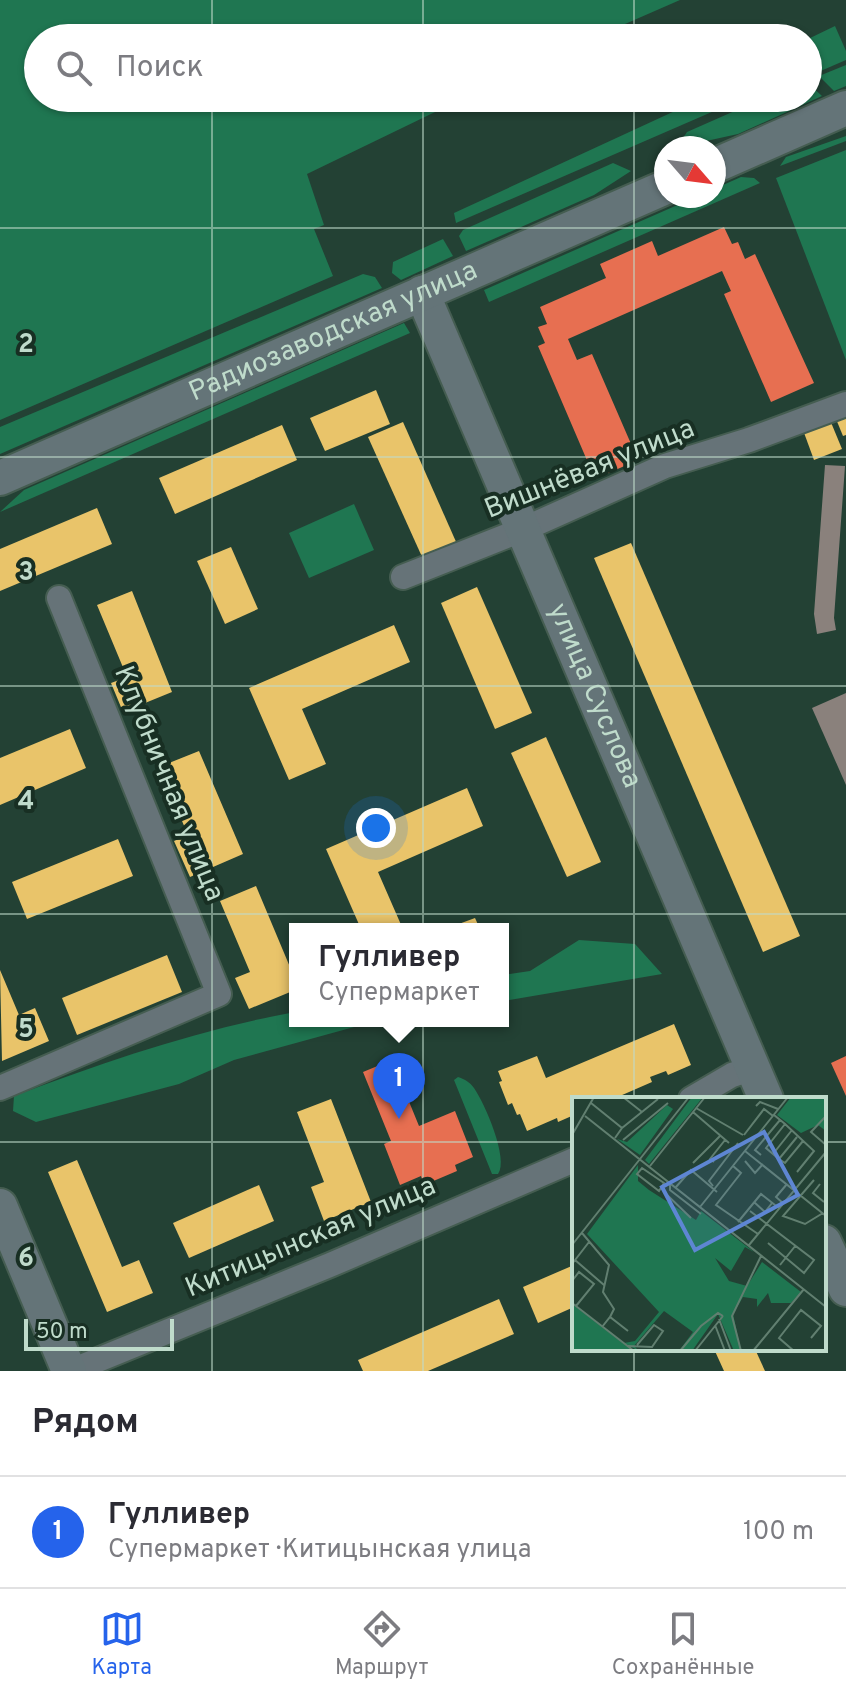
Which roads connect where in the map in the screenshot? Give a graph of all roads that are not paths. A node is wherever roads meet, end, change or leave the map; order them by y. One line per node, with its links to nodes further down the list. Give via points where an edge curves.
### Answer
1 (846, 108): 2 (street)
2 (726, 161)
3 (654, 192): 4 (street, Радиозаводская улица)
4 (422, 293): 6 (street, Радиозаводская улица); 7 (street, улица Суслова)
5 (846, 404): 7 (street, Вишнёвая улица, via 665,466)
6 (0, 478)
7 (524, 529): 8 (street, Вишнёвая улица); 10 (street, улица Суслова)
8 (403, 577)
9 (59, 598): 11 (street, Клубничная улица, via 219,994)
10 (753, 1068): 12 (street); 13 (street, улица Суслова)
11 (0, 1088)
12 (694, 1097)
13 (765, 1097)
14 (572, 1161): 18 (street, Китицынская улица)
15 (0, 1206): 18 (street)
16 (826, 1246): 17 (street)
17 (846, 1289)
18 (70, 1371)

